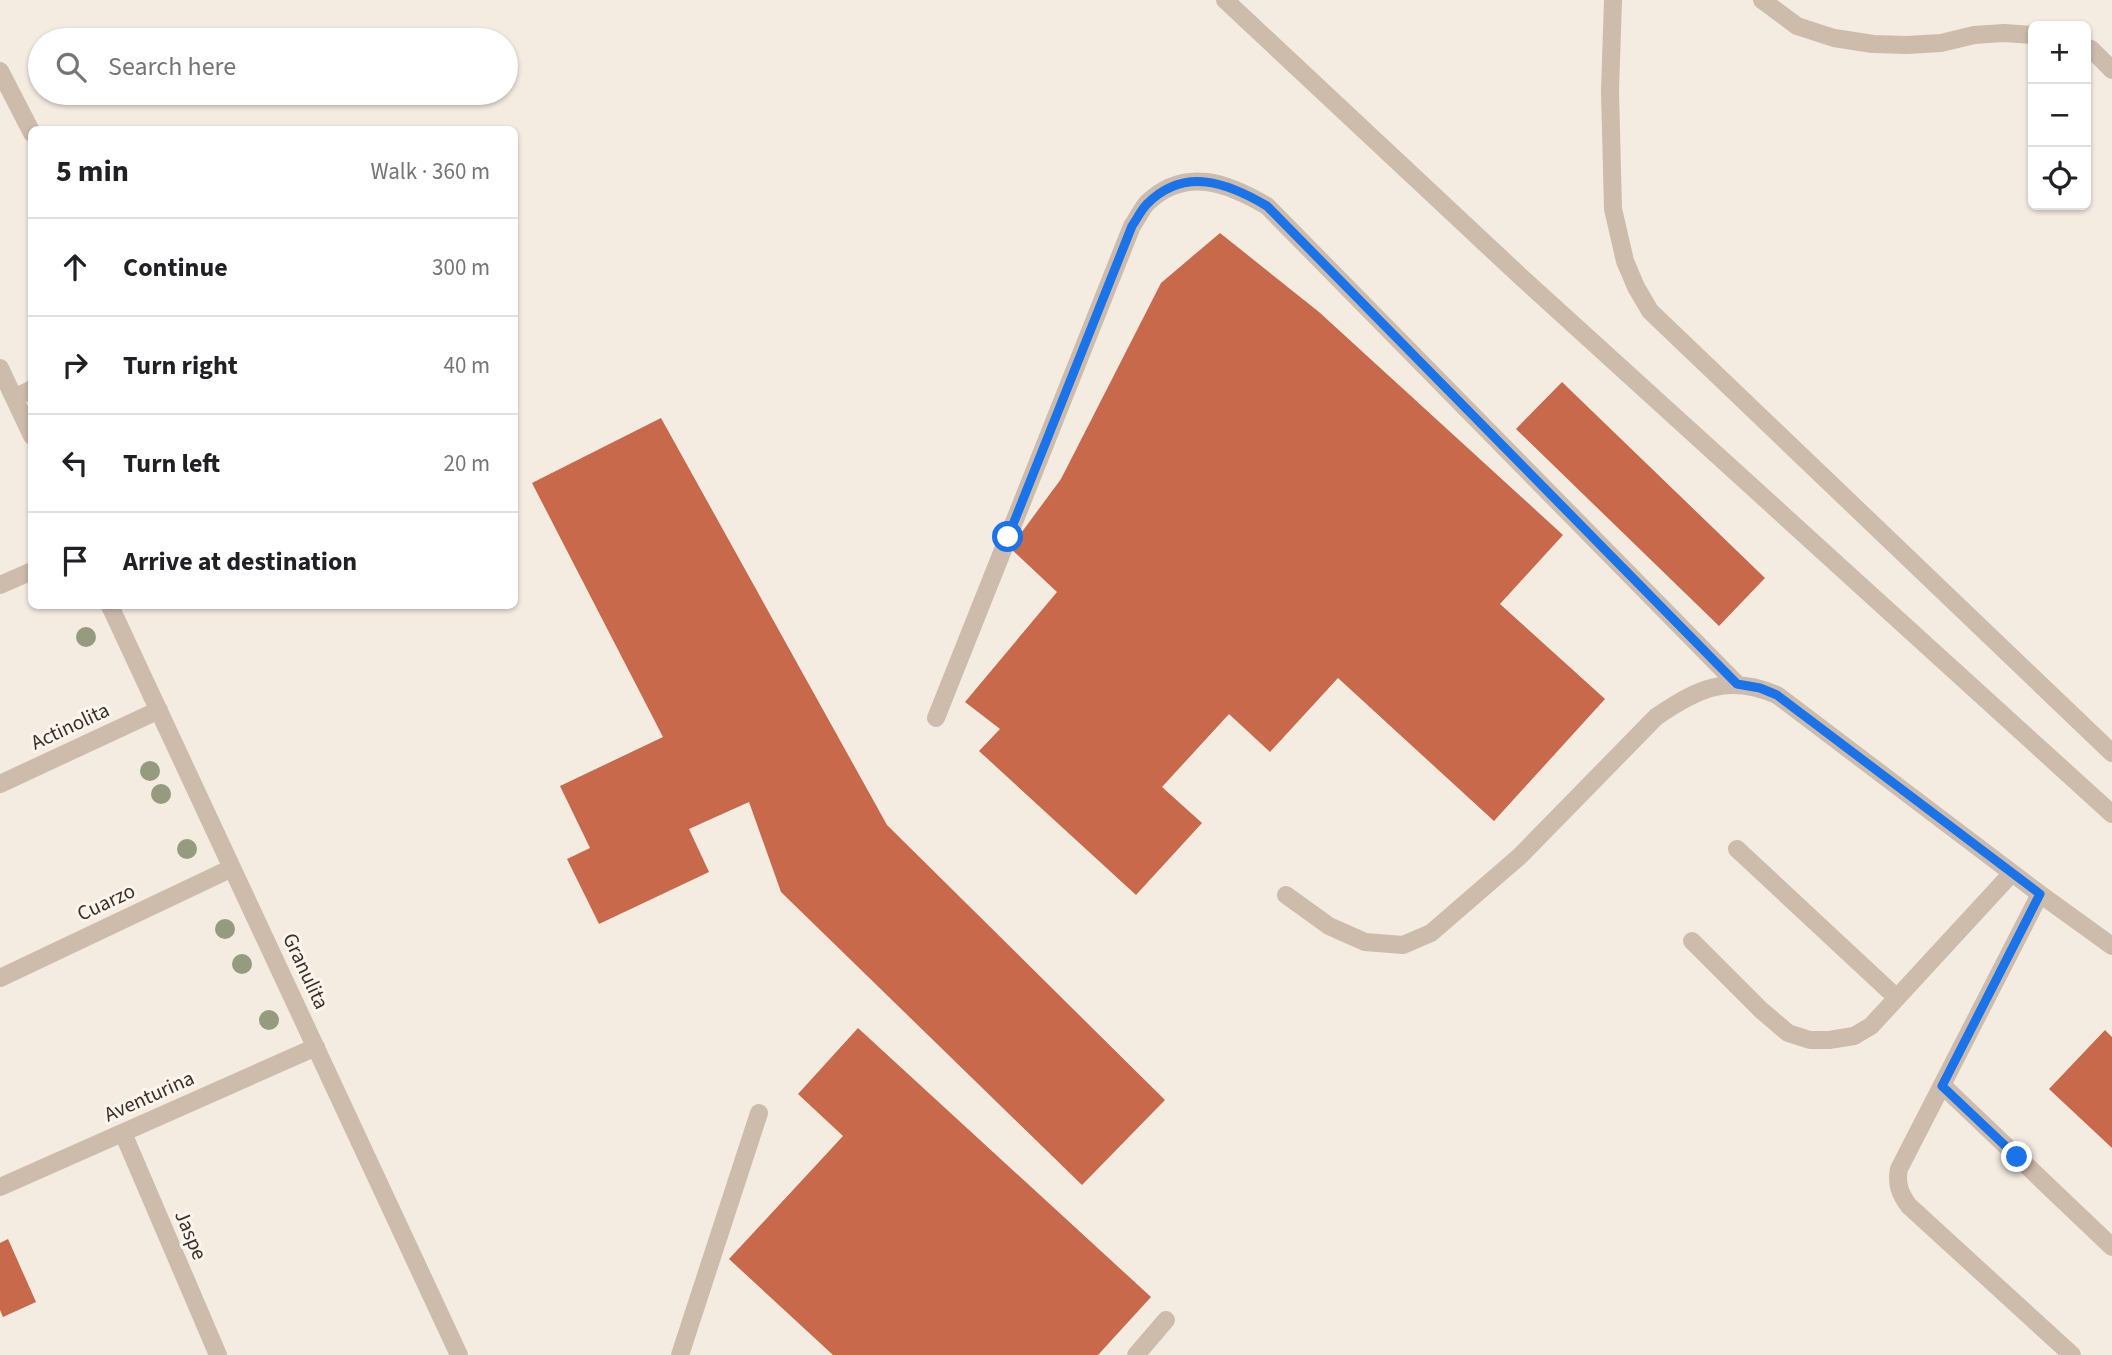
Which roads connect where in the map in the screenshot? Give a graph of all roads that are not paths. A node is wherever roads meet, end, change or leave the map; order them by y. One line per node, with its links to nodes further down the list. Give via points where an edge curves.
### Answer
1 (1225, 0): 21 (street, via 1520,276)
2 (1613, 0): 19 (street, via 1613,209 1625,261 1650,311)
3 (1762, 0): 4 (street, via 1797,26 1873,44 1907,46 1974,35)
4 (2028, 35)
5 (2091, 49): 6 (street)
6 (2112, 70)
7 (0, 71): 8 (street)
8 (28, 126)
9 (1, 374): 11 (street)
10 (28, 392): 11 (street)
11 (14, 398): 12 (street)
12 (28, 428)
13 (28, 572): 14 (street)
14 (0, 585)
15 (111, 609): 17 (street, Granulita)
16 (1737, 684): 18 (street, via 1267,206 1224,184 1199,181 1162,192 1132,226); 24 (street, via 1777,695); 26 (street, via 1707,688 1656,717 1520,856 1431,933 1403,945 1365,942 1329,926)
17 (159, 710): 20 (street, Actinolita); 23 (street, Granulita)
18 (936, 718)
19 (2112, 752)
20 (0, 784)
21 (2112, 814)
22 (1737, 849): 30 (street)
23 (232, 868): 29 (street, Cuarzo); 31 (street, Granulita)
24 (2012, 873): 25 (street); 30 (street)
25 (2040, 894): 28 (street); 32 (street)
26 (1286, 895)
27 (1692, 941): 30 (street, via 1779,1026 1810,1040 1854,1037)
28 (2112, 946)
29 (0, 978)
30 (1898, 998)
31 (316, 1047): 34 (street, Aventurina); 39 (street, Granulita)
32 (1942, 1086): 36 (street); 42 (street, via 1899,1169 1898,1189)
33 (759, 1113): 40 (street)
34 (122, 1133): 35 (street, Aventurina); 38 (street, Jaspe)
35 (0, 1187)
36 (2112, 1247)
37 (1166, 1320): 41 (street)
38 (218, 1355)
39 (459, 1355)
40 (680, 1355)
41 (1136, 1355)
42 (2072, 1355)

